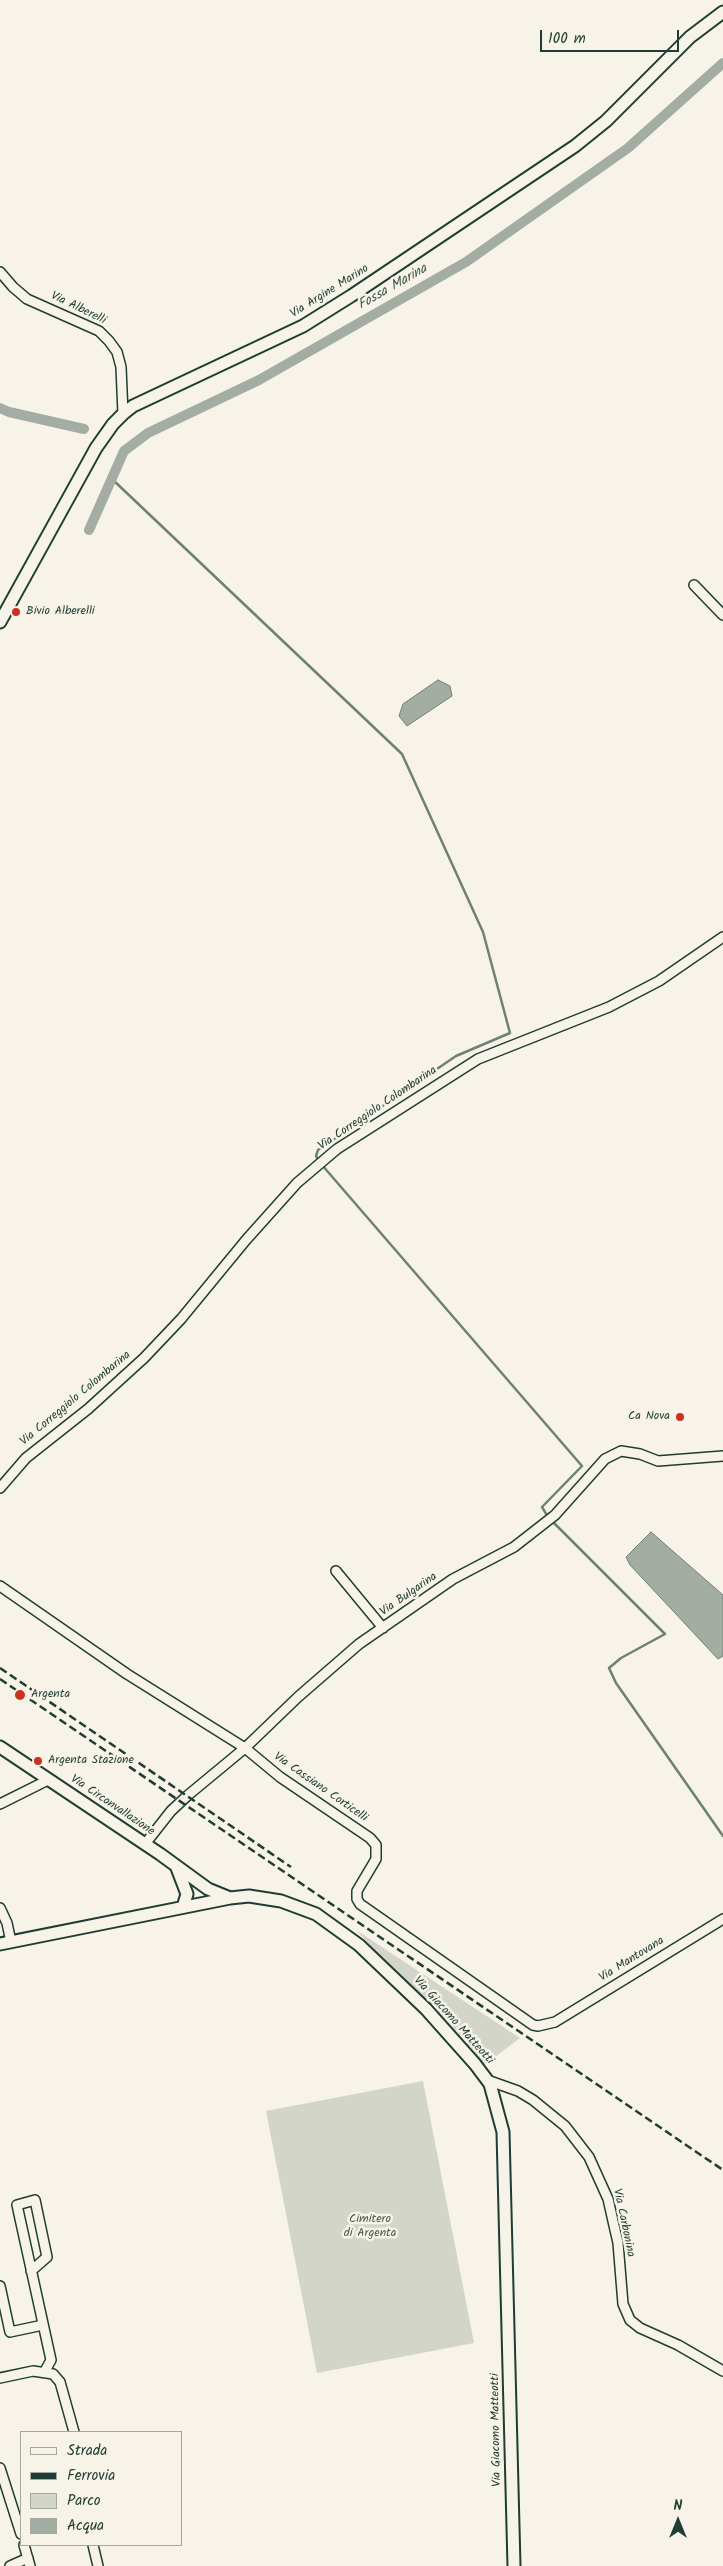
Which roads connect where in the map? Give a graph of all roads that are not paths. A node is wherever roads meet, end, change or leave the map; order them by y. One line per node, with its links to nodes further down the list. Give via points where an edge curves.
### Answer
1 (723, 12): 3 (street, Via Argine Marino, via 690,37 606,121 575,146 296,330 133,406)
2 (0, 272): 3 (street, Via Alberelli, via 26,299 99,332 109,341 121,367)
3 (123, 414): 6 (street, Via Argine Marino, via 96,448)
4 (694, 585): 5 (street)
5 (723, 615)
6 (0, 622)
7 (723, 937): 9 (street, Via Correggiolo Colombarina, via 659,981 609,1007 478,1059 337,1149 297,1183 144,1358 88,1409 26,1458)
8 (723, 1456): 12 (street, Via Bulgarina, via 658,1461 621,1451 605,1459 550,1519 514,1547 453,1579)
9 (0, 1488)
10 (336, 1571): 12 (street)
11 (0, 1586): 14 (street, Via Cassiano Corticelli, via 126,1674)
12 (383, 1628): 14 (street, Via Bulgarina, via 358,1644 298,1696)
13 (0, 1748): 15 (street, Via Circonvallazione)
14 (245, 1748): 17 (street, Via Bulgarina, via 171,1811); 24 (street, Via Cassiano Corticelli, via 376,1845 376,1859 357,1891 360,1904 528,2022 538,2026)
15 (48, 1780): 16 (street); 17 (street, Via Circonvallazione)
16 (0, 1804)
17 (145, 1844): 18 (street, Via Circonvallazione)
18 (160, 1854): 19 (street, Via Circonvallazione, via 208,1889); 20 (street, Via Circonvallazione, via 176,1867 183,1881 187,1898)
19 (230, 1898): 20 (street, Via Giacomo Matteotti); 25 (street, Via Giacomo Matteotti, via 249,1896 281,1901 306,1909 332,1925 400,1983)
20 (183, 1907): 23 (street, Via Giacomo Matteotti)
21 (0, 1908): 23 (street, via 7,1923)
22 (723, 1919): 24 (street, Via Mantovana)
23 (5, 1943)
24 (555, 2022)
25 (487, 2080): 30 (street, Via Carbonina, via 518,2091 545,2109 565,2126 589,2157 608,2199 618,2243 623,2304 630,2320); 40 (street, Via Giacomo Matteotti, via 503,2132)
26 (31, 2271): 26 (street, via 17,2205 35,2200 48,2257); 28 (street)
27 (0, 2286): 28 (street, via 10,2332)
28 (43, 2325): 29 (street, via 51,2360)
29 (45, 2371): 31 (street); 32 (street, via 60,2382)
30 (723, 2371)
31 (0, 2378)
32 (74, 2431)
33 (0, 2468): 34 (street)
34 (20, 2524)
35 (24, 2546): 37 (street)
36 (93, 2546): 39 (street)
37 (29, 2562): 38 (street)
38 (10, 2566)
39 (98, 2566)
40 (514, 2566)

